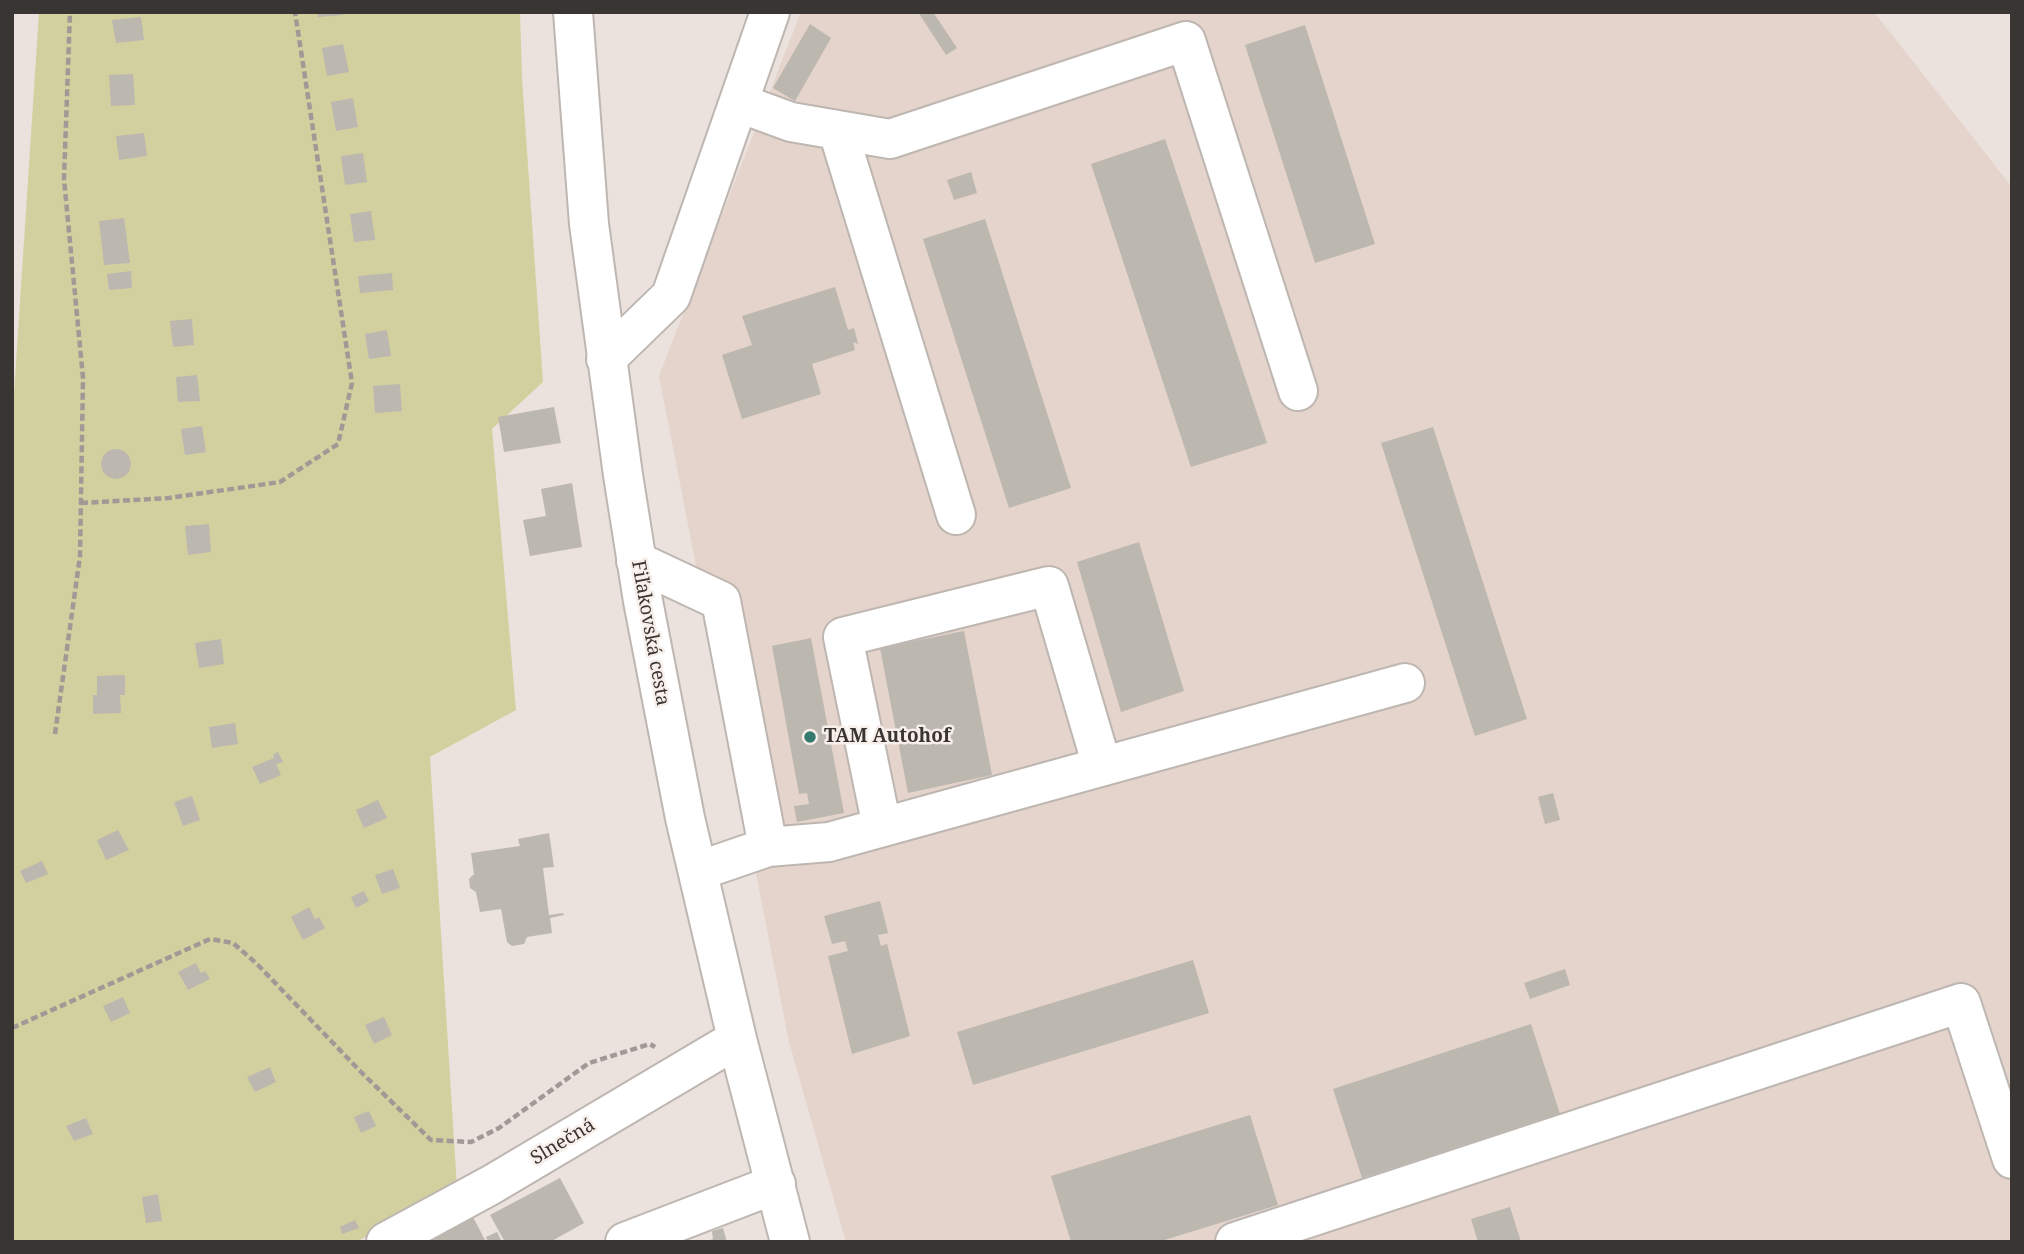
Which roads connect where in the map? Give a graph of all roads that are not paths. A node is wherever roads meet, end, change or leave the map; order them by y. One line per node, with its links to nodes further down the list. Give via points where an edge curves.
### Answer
1 (573, 12): 5 (street, Fiľakovská cesta, via 589,224)
2 (770, 12): 3 (street)
3 (739, 103): 4 (street, via 791,122); 5 (street, via 671,296)
4 (838, 131): 6 (street, via 890,139 1186,41); 7 (street)
5 (606, 359): 8 (street, Fiľakovská cesta)
6 (1298, 391)
7 (956, 515)
8 (636, 561): 12 (street, via 721,601); 13 (street, Fiľakovská cesta)
9 (1405, 683): 10 (street)
10 (1102, 766): 11 (street); 11 (street, via 1049,586 843,637)
11 (882, 827): 12 (street, via 829,842)
12 (768, 848): 13 (street)
13 (698, 871): 14 (street, Fiľakovská cesta)
14 (737, 1038): 16 (street, Fiľakovská cesta); 17 (street, Slnečná)
15 (2012, 1159): 20 (street, via 1961,1003)
16 (775, 1184): 18 (street); 19 (street, Fiľakovská cesta)
17 (386, 1242)
18 (625, 1242)
19 (790, 1242)
20 (1235, 1242)

